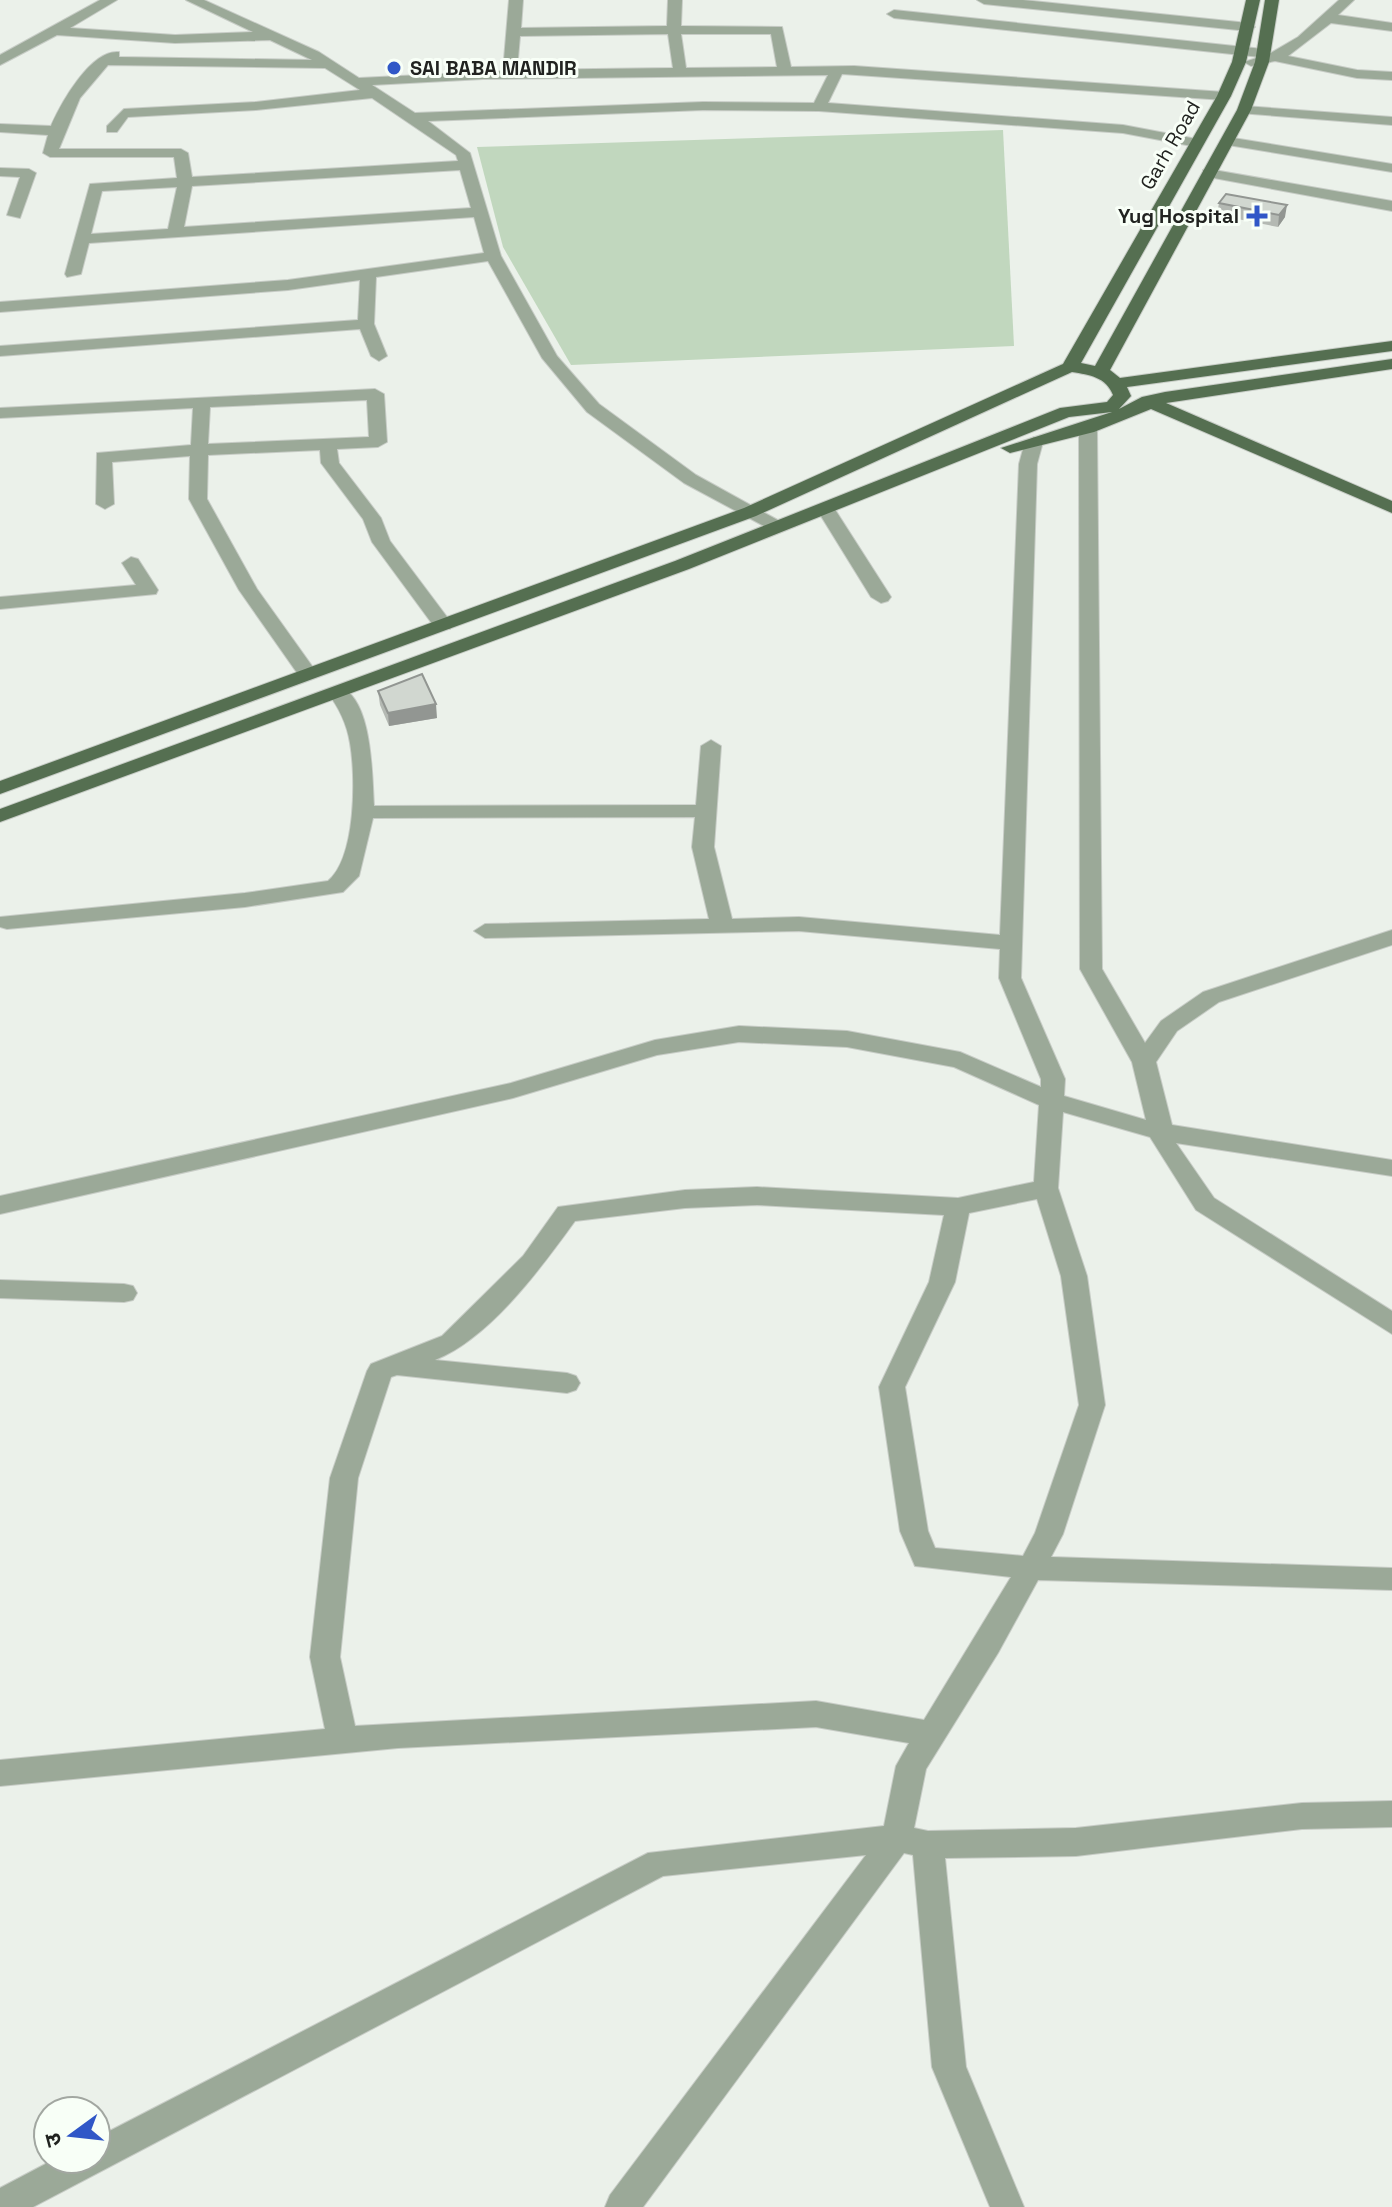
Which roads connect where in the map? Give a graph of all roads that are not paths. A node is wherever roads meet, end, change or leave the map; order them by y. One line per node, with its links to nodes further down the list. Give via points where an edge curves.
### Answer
1 (83, 0): 20 (street)
2 (110, 0): 16 (street)
3 (193, 0): 18 (street)
4 (516, 0): 17 (street)
5 (675, 0): 15 (street)
6 (984, 0): 10 (street)
7 (1253, 0): 13 (main road, Garh Road)
8 (1272, 0): 22 (main road, Garh Road)
9 (1347, 0): 12 (street)
10 (1052, 3): 13 (street)
11 (894, 14): 21 (street)
12 (1327, 18): 14 (street); 22 (street, via 1302,42)
13 (1248, 27): 21 (main road, Garh Road)
14 (1392, 27)
15 (674, 30): 17 (street); 27 (street); 28 (street, via 777,30)
16 (57, 31): 19 (street); 23 (street)
17 (515, 32): 29 (street)
18 (276, 35): 19 (street); 25 (street)
19 (144, 37): 24 (street)
20 (0, 47)
21 (1240, 56): 22 (street); 33 (main road, Garh Road)
22 (1267, 57): 30 (street); 35 (main road, Garh Road)
23 (0, 61)
24 (103, 61): 25 (street); 40 (street, via 69,101)
25 (328, 64): 31 (street)
26 (837, 71): 28 (street); 33 (street); 34 (street)
27 (680, 72): 28 (street); 29 (street)
28 (785, 72)
29 (510, 75): 31 (street)
30 (1392, 76)
31 (356, 82): 32 (street)
32 (374, 93): 36 (street); 39 (street, via 124,113)
33 (1224, 96): 42 (main road, Garh Road)
34 (819, 107): 36 (street); 42 (street, via 1123,129)
35 (1244, 110): 37 (street); 41 (main road, Garh Road)
36 (414, 117): 43 (street, via 463,153)
37 (1392, 121)
38 (0, 128): 40 (street)
39 (112, 129)
40 (56, 131): 47 (street, via 50,153 181,153)
41 (1227, 141): 44 (street); 46 (main road, Garh Road)
42 (1197, 143): 51 (main road, Garh Road)
43 (467, 165): 47 (street); 49 (street)
44 (1392, 168)
45 (0, 172): 50 (street, via 29,173)
46 (1208, 173): 48 (street); 52 (main road, Garh Road)
47 (185, 182): 53 (street); 54 (street, via 95,187)
48 (1392, 206)
49 (480, 212): 53 (street); 55 (street)
50 (15, 215)
51 (1156, 215): 52 (main road); 64 (main road, Garh Road)
52 (1182, 218): 65 (main road, Garh Road)
53 (175, 232): 54 (street)
54 (82, 239): 56 (street)
55 (493, 256): 57 (street); 78 (street, via 550,358 593,408 690,479)
56 (73, 274)
57 (368, 275): 58 (street); 59 (street)
58 (0, 307)
59 (366, 324): 61 (street); 62 (street)
60 (1392, 346): 66 (main road)
61 (0, 351)
62 (379, 356)
63 (1392, 364): 67 (main road)
64 (1070, 367): 65 (main road); 78 (main road)
65 (1101, 371): 66 (main road)
66 (1118, 383): 74 (main road, via 1122,396 1112,407 1066,412)
67 (1148, 401): 70 (main road); 77 (main road)
68 (202, 402): 69 (street); 72 (street, via 375,394 378,442); 73 (street)
69 (0, 413)
70 (1088, 428): 71 (main road); 96 (street, via 1091,969)
71 (1034, 442): 74 (main road, via 983,455); 95 (street, via 1028,464)
72 (328, 445): 73 (street); 83 (street, via 330,463)
73 (199, 450): 75 (street, via 103,457); 84 (street, via 198,499 248,590)
74 (953, 455): 76 (main road)
75 (105, 504)
76 (825, 508): 79 (main road); 81 (street)
77 (1392, 508)
78 (750, 512): 79 (street); 83 (main road)
79 (777, 527): 85 (main road)
80 (131, 563): 82 (street, via 149,590)
81 (881, 597)
82 (0, 603)
83 (443, 625): 84 (main road)
84 (314, 671): 85 (main road); 87 (main road)
85 (341, 691): 89 (street, via 360,742); 90 (main road)
86 (711, 746): 88 (street)
87 (0, 788)
88 (705, 811): 89 (street); 92 (street, via 703,847)
89 (364, 812): 91 (street, via 348,876 335,887)
90 (0, 816)
91 (7, 922)
92 (722, 925): 93 (street); 95 (street, via 799,924)
93 (485, 931)
94 (1392, 937): 96 (street, via 1211,997 1169,1026)
95 (1011, 943): 97 (street, via 1010,978 1053,1079)
96 (1144, 1062): 98 (street)
97 (1052, 1101): 98 (street); 100 (street); 101 (street, via 960,1060 847,1039 739,1034 655,1048 513,1090)
98 (1161, 1132): 99 (street); 105 (street, via 1205,1204)
99 (1392, 1168)
100 (1046, 1188): 102 (street); 108 (street, via 1074,1276 1092,1405 1049,1534)
101 (0, 1205)
102 (958, 1207): 106 (street, via 757,1196 567,1213 532,1262 451,1343); 108 (street, via 942,1282 892,1387 914,1531 925,1558)
103 (0, 1289): 104 (street)
104 (124, 1293)
105 (1392, 1324)
106 (394, 1366): 107 (street); 111 (street, via 380,1371 344,1478 325,1657)
107 (567, 1383)
108 (1031, 1568): 109 (street); 110 (street)
109 (1392, 1579)
110 (932, 1734): 111 (street, via 816,1714); 114 (street, via 911,1766)
111 (343, 1741): 112 (street)
112 (0, 1773)
113 (1392, 1814): 114 (street, via 1302,1816 1076,1842)
114 (913, 1842): 115 (street, via 659,1863); 117 (street, via 949,2067); 119 (street)
115 (112, 2148)
116 (59, 2175): 118 (street)
117 (1012, 2202)
118 (0, 2206)
119 (622, 2207)

